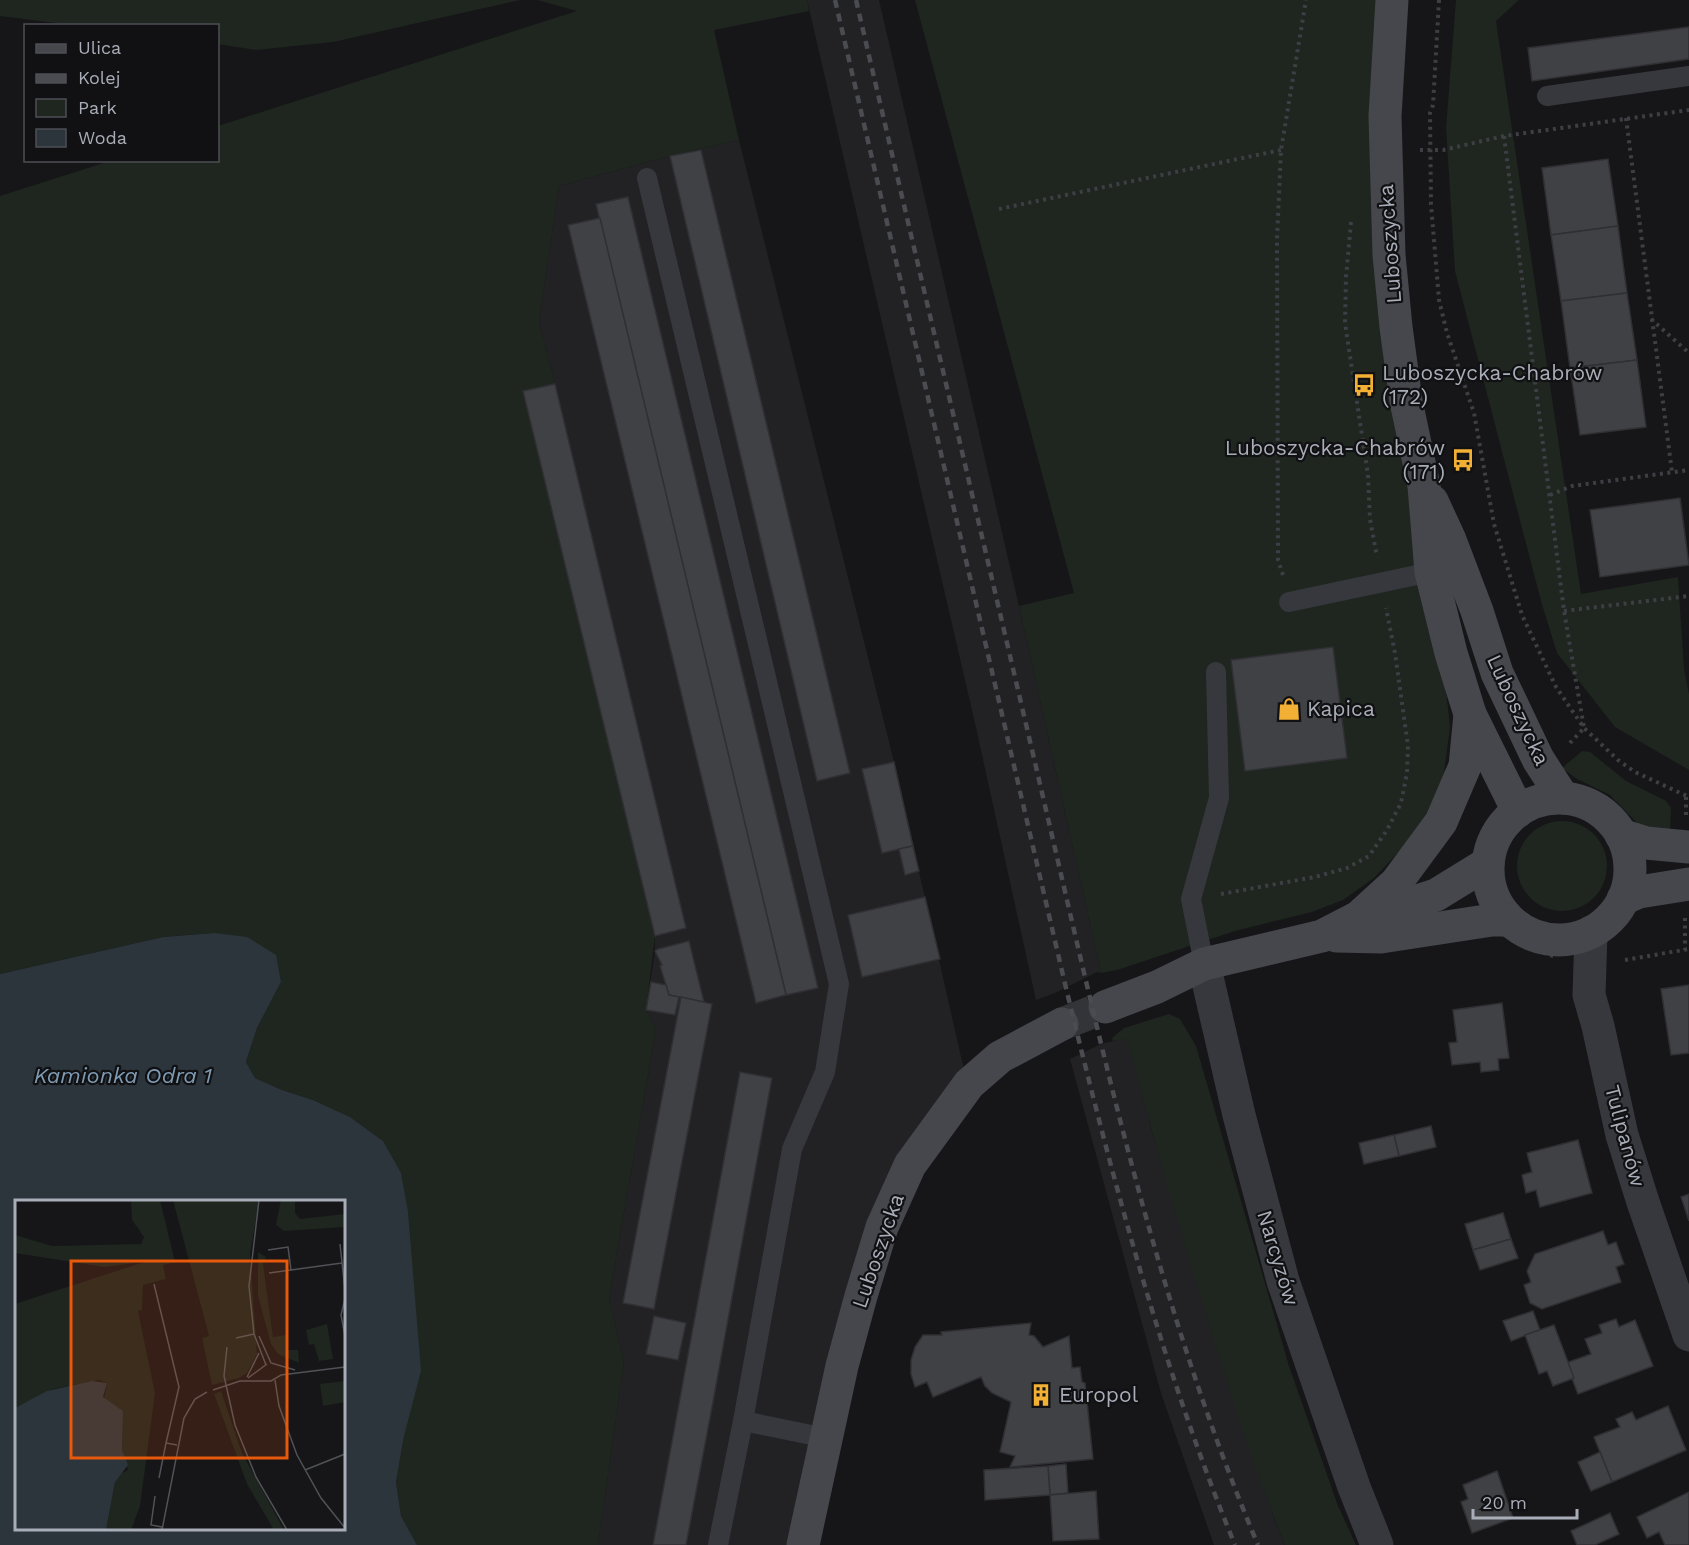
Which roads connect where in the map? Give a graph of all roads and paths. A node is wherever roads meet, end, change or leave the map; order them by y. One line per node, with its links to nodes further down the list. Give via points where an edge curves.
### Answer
1 (1306, 0): 9 (path)
2 (1392, 0): 18 (street, Luboszycka, via 1385,116 1389,255 1406,400)
3 (1438, 0): 10 (path)
4 (1689, 76): 5 (lane)
5 (1547, 96)
6 (1689, 110): 7 (path)
7 (1626, 118): 8 (path); 14 (path)
8 (1504, 136): 10 (path); 19 (path)
9 (1281, 150): 12 (path); 23 (path, via 1277,238 1278,560)
10 (1430, 150): 27 (path, via 1439,300 1474,413 1494,524 1522,615 1556,687)
11 (647, 178): 47 (lane, via 839,984 825,1072 792,1149)
12 (999, 209)
13 (1352, 217): 21 (path, via 1345,323)
14 (1651, 319): 15 (path); 17 (path)
15 (1689, 353)
16 (1689, 470): 17 (path)
17 (1672, 472): 19 (path, via 1572,486)
18 (1424, 486): 20 (street, Luboszycka); 29 (street, Luboszycka, via 1450,540 1497,673 1538,759)
19 (1550, 495): 24 (path)
20 (1431, 572): 21 (lane); 26 (street, Luboszycka)
21 (1382, 583): 23 (lane); 35 (path, via 1408,746 1401,803 1383,838 1369,856 1347,868)
22 (1689, 596): 24 (path)
23 (1289, 602)
24 (1564, 611): 27 (path)
25 (1216, 672): 35 (lane, via 1219,798)
26 (1470, 714): 30 (street, Luboszycka); 37 (street, via 1465,766 1441,822 1396,883)
27 (1584, 728): 28 (path, via 1635,772)
28 (1689, 797)
29 (1563, 798): 30 (street, via 1539,800); 31 (street, via 1596,809)
30 (1518, 811): 33 (street, via 1492,843)
31 (1621, 835): 32 (street, via 1646,843); 36 (street, via 1630,868)
32 (1689, 847)
33 (1488, 863): 37 (street, via 1436,895); 38 (street, via 1489,886)
34 (1689, 884): 36 (street, via 1639,892)
35 (1191, 899): 42 (lane)
36 (1623, 899): 39 (street, via 1615,912)
37 (1357, 918): 40 (street)
38 (1509, 920): 39 (street, via 1520,929 1548,939 1563,940); 40 (street, via 1381,937)
39 (1591, 932): 43 (street, Tulipanów)
40 (1322, 936): 42 (street)
41 (1689, 950): 43 (path)
42 (1204, 964): 44 (street); 51 (street, Narcyzów, via 1283,1281)
43 (1589, 964): 46 (street, Tulipanów, via 1589,994 1622,1135)
44 (1105, 1007)
45 (1062, 1024): 48 (street, Luboszycka, via 1000,1057 969,1084 910,1165 882,1227 842,1366)
46 (1689, 1335)
47 (743, 1421): 48 (lane); 49 (lane)
48 (826, 1438): 50 (street, Luboszycka)
49 (718, 1545)
50 (803, 1545)
51 (1377, 1545)

